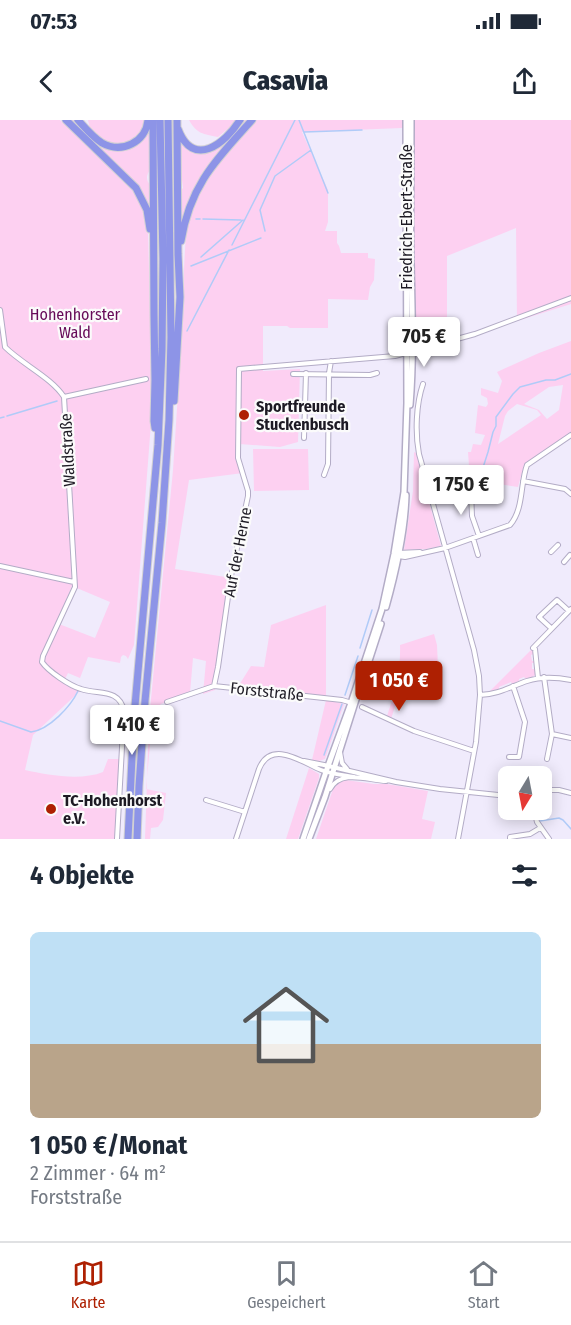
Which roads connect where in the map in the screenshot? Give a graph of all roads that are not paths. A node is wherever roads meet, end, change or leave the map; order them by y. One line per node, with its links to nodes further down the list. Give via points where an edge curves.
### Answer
1 (66, 120): 12 (highway, via 139,193 147,210)
2 (78, 120): 3 (highway, via 100,142 116,147 137,141)
3 (148, 120)
4 (153, 120): 12 (highway)
5 (160, 120): 28 (highway, via 163,259)
6 (168, 120): 25 (highway)
7 (240, 120): 11 (highway, via 217,146 203,150 187,144)
8 (252, 120): 13 (highway, via 209,170 194,195 182,239)
9 (406, 120): 16 (main road, Friedrich-Ebert-Straße)
10 (411, 120): 16 (main road, Friedrich-Ebert-Straße)
11 (177, 121): 13 (highway)
12 (154, 261): 28 (highway, via 154,421)
13 (180, 273): 25 (highway)
14 (571, 298): 16 (street, via 475,334)
15 (0, 310): 24 (street, Waldstraße, via 5,347)
16 (410, 352): 17 (street); 38 (main road, Friedrich-Ebert-Straße, via 406,509)
17 (330, 362): 19 (street); 49 (street, Auf der Herne, via 239,369 238,458 248,496)
18 (306, 373): 19 (street); 21 (street); 27 (street)
19 (329, 373): 20 (street); 29 (street, via 328,464)
20 (377, 373)
21 (293, 374)
22 (146, 379): 24 (street)
23 (423, 384): 36 (street, via 417,442)
24 (64, 397): 43 (street, Waldstraße)
25 (170, 420): 74 (highway, via 146,679)
26 (571, 435): 30 (street, via 529,463)
27 (304, 438)
28 (158, 445): 73 (highway, via 134,717)
29 (324, 475)
30 (523, 481): 32 (street, via 565,489); 33 (street, via 513,522)
31 (471, 491): 33 (street, via 472,516)
32 (571, 494)
33 (479, 536): 34 (street)
34 (473, 538): 36 (street); 39 (street)
35 (558, 545): 37 (street)
36 (445, 548): 38 (street); 51 (street, via 474,650)
37 (551, 552)
38 (397, 554): 53 (main road, Friedrich-Ebert-Straße)
39 (478, 555)
40 (570, 555): 41 (street)
41 (564, 562)
42 (0, 566): 43 (street)
43 (75, 582): 72 (street, via 42,662 79,689 113,695 122,704)
44 (570, 610): 45 (street); 45 (street, via 558,600 539,617)
45 (551, 628): 47 (street, via 532,648)
46 (544, 677): 47 (street); 48 (street); 55 (street)
47 (538, 678): 50 (street)
48 (571, 680)
49 (214, 686): 52 (street); 53 (street, Forststraße)
50 (513, 686): 51 (street); 59 (street, via 525,722 519,757)
51 (480, 695): 58 (street)
52 (167, 702)
53 (353, 703): 57 (main road, Friedrich-Ebert-Straße); 61 (main road, Friedrich-Ebert-Straße)
54 (362, 707): 58 (street, via 414,731)
55 (552, 734): 56 (street); 60 (street)
56 (571, 738)
57 (340, 750): 61 (main road, Friedrich-Ebert-Straße); 62 (street, via 342,763)
58 (474, 751): 64 (street)
59 (508, 758)
60 (547, 759)
61 (330, 769): 62 (street); 67 (main road, Friedrich-Ebert-Straße); 69 (street, via 278,754 268,756 259,769); 76 (main road, Friedrich-Ebert-Straße)
62 (354, 775): 64 (street); 67 (street, via 334,782)
63 (552, 790): 65 (street)
64 (466, 792): 66 (street); 78 (street)
65 (571, 793)
66 (498, 795)
67 (325, 797): 77 (main road, Friedrich-Ebert-Straße)
68 (206, 800): 69 (street)
69 (245, 812): 75 (street)
70 (536, 820): 71 (street)
71 (540, 828): 79 (street); 80 (street)
72 (117, 839)
73 (128, 839)
74 (138, 839)
75 (236, 839)
76 (303, 839)
77 (309, 839)
78 (458, 839)
79 (510, 839)
80 (549, 839)

